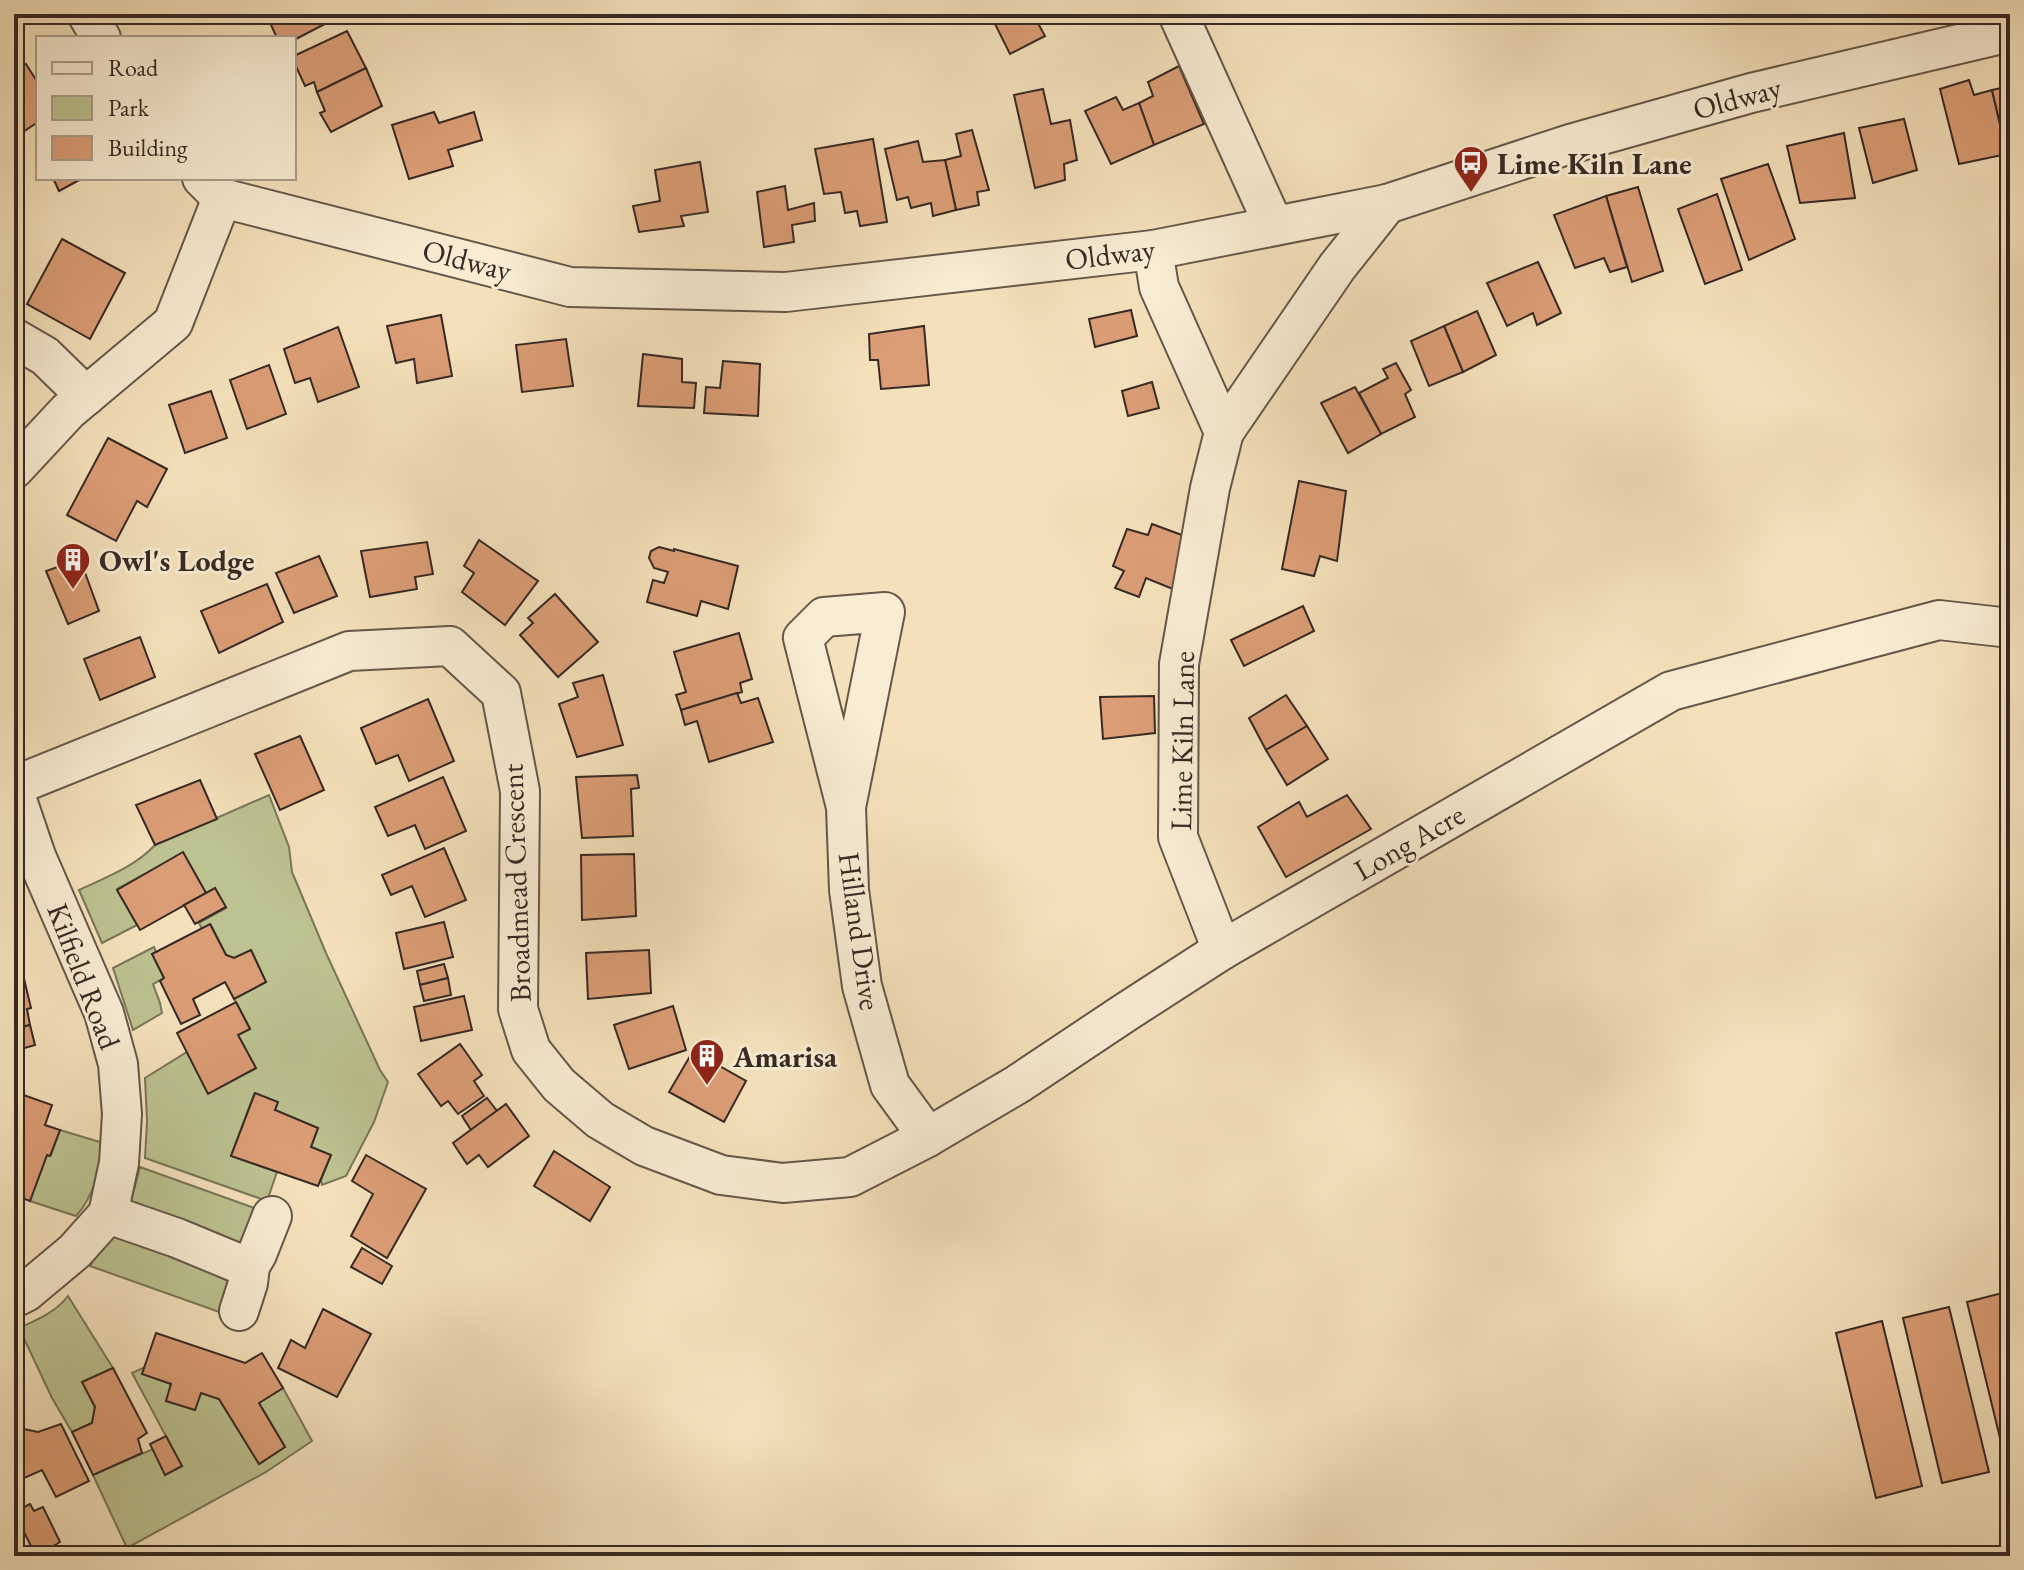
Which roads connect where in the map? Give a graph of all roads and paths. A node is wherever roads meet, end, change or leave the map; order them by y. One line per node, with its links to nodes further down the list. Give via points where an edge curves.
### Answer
1 (87, 14): 4 (street)
2 (1178, 14): 7 (street)
3 (2010, 32): 6 (street, Oldway, via 1751,93 1570,144)
4 (100, 36)
5 (212, 188): 8 (street, Oldway, via 570,287 786,292); 10 (street, via 173,323)
6 (1387, 204): 7 (street, Oldway); 11 (street, Lime Kiln Lane, via 1337,267)
7 (1274, 226): 8 (street, Oldway)
8 (1153, 250): 11 (street, via 1159,287)
9 (14, 338): 10 (street, via 45,356)
10 (86, 396): 12 (street)
11 (1224, 432): 16 (street, Lime Kiln Lane, via 1179,664 1178,821 1178,837)
12 (14, 469)
13 (2010, 628): 16 (street, Long Acre, via 1939,620 1671,691)
14 (14, 788): 18 (street, Broadmead Crescent, via 349,651 450,646 501,693 520,791 518,1009 531,1050 559,1085 600,1120 644,1146 721,1175 783,1183); 19 (street, Kilfield Road, via 36,856 104,1013 118,1064 119,1163)
15 (846, 807): 17 (street, Hilland Drive, via 849,890 862,986 890,1085)
16 (1222, 950): 17 (street, Long Acre)
17 (928, 1137): 18 (street, Long Acre)
18 (850, 1177)
19 (108, 1214): 21 (street); 22 (street, via 70,1255)
20 (272, 1216): 21 (street)
21 (250, 1266): 23 (street)
22 (14, 1298)
23 (239, 1311)

